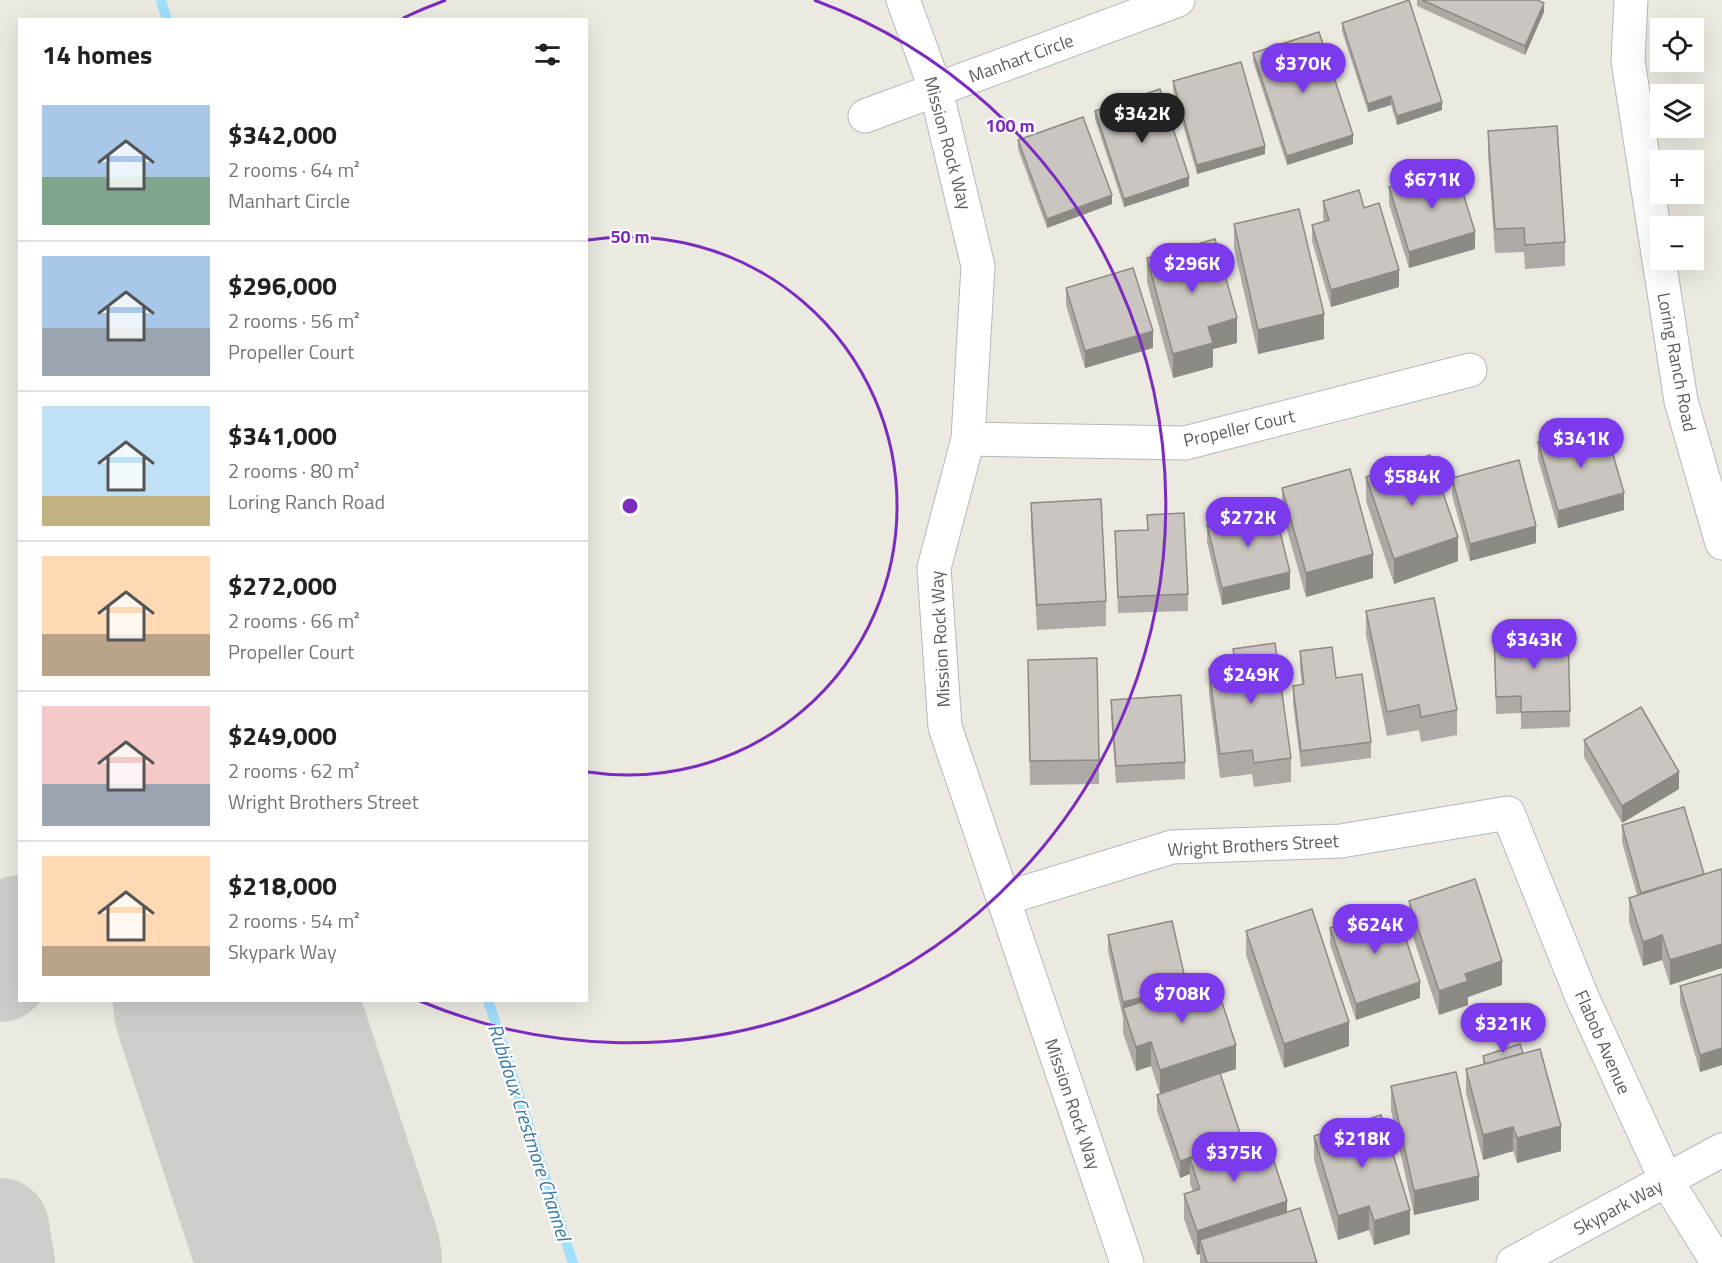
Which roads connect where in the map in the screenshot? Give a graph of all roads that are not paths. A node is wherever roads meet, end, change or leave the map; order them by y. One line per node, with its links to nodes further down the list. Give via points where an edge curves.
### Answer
1 (903, 0): 4 (street, Mission Rock Way)
2 (1178, 0): 4 (street, Manhart Circle)
3 (1631, 0): 8 (street, Loring Ranch Road, via 1628,61 1681,401)
4 (936, 90): 5 (street, Manhart Circle); 7 (street, Mission Rock Way, via 978,266)
5 (865, 116)
6 (1470, 370): 7 (street, Propeller Court, via 1185,443)
7 (968, 439): 10 (street, Mission Rock Way, via 934,568 945,727)
8 (1722, 543)
9 (1508, 813): 10 (street, Wright Brothers Street, via 1341,841 1172,847); 12 (street, Flabob Avenue, via 1582,997)
10 (1003, 899): 13 (street, Mission Rock Way)
11 (1722, 1150): 12 (street, Skypark Way)
12 (1666, 1180): 14 (street, Skypark Way); 15 (street, Flabob Avenue)
13 (1126, 1263)
14 (1513, 1263)
15 (1718, 1263)

